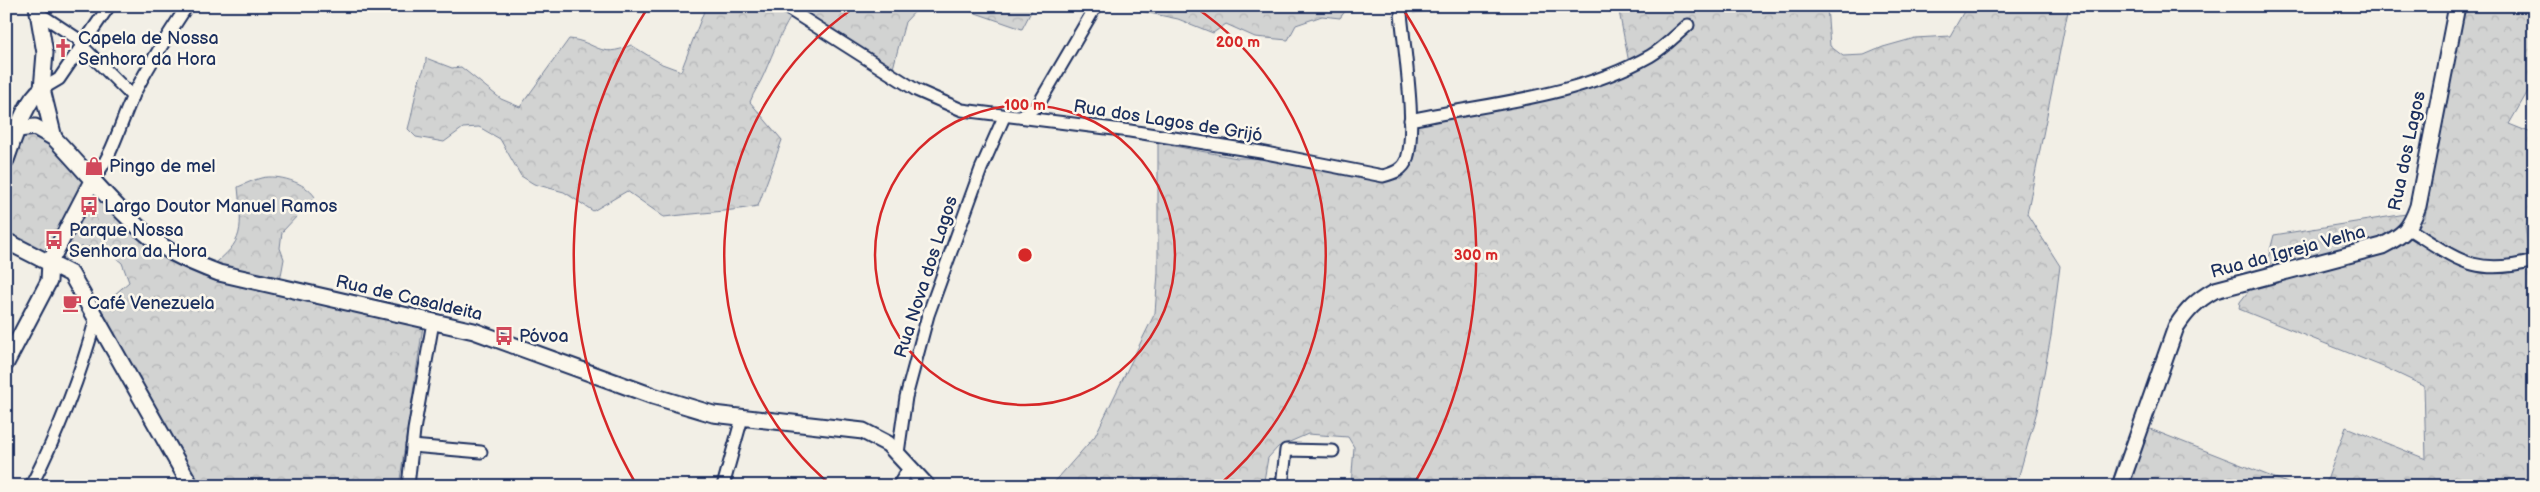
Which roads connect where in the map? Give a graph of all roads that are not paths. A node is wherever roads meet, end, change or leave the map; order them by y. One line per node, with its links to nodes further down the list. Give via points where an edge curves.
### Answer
1 (109, 6): 9 (street)
2 (187, 6): 11 (street, via 160,46)
3 (784, 6): 12 (street, Rua dos Lagos de Grijó, via 916,90 962,110)
4 (1096, 6): 13 (street, via 1038,105)
5 (2456, 6): 19 (street, Rua dos Lagos, via 2418,206)
6 (38, 10): 9 (street, via 78,39); 10 (street, via 45,53)
7 (1401, 13): 14 (street, Rua dos Lagos de Grijó)
8 (1688, 25): 14 (street, via 1651,55 1602,79 1517,100)
9 (81, 46): 10 (street, via 59,79); 11 (street)
10 (42, 89): 15 (street, via 34,96); 16 (street)
11 (133, 96): 18 (street, via 103,168)
12 (1004, 117): 13 (street, Rua dos Lagos de Grijó); 30 (street, Rua Nova dos Lagos, via 980,170 928,316 906,397)
13 (1021, 117): 14 (street, Rua dos Lagos de Grijó, via 1130,131 1384,176 1398,172 1407,160)
14 (1410, 120)
15 (18, 129): 16 (street, via 35,127); 17 (street)
16 (54, 138): 18 (street, Rua de Casaldeita)
17 (6, 160)
18 (93, 179): 22 (street); 24 (street, Rua de Casaldeita, via 151,237 194,264 219,273)
19 (2409, 228): 21 (street, Rua dos Lagos, via 2473,266 2490,268); 39 (street, Rua da Igreja Velha, via 2382,246 2214,290 2200,298 2176,327)
20 (6, 241): 22 (street)
21 (2534, 261)
22 (50, 262): 23 (street, via 70,274); 25 (street, via 49,281)
23 (96, 318): 32 (street, via 81,371 54,440); 33 (street)
24 (433, 322): 26 (street, Rua de Casaldeita, via 474,331 661,399 713,414); 27 (street)
25 (6, 363)
26 (742, 418): 30 (street, Rua de Casaldeita, via 851,428 875,436); 35 (street)
27 (412, 446): 28 (street); 34 (street)
28 (481, 452)
29 (1333, 452): 38 (street, via 1286,450)
30 (898, 453): 31 (street, Rua de Casaldeita)
31 (910, 467): 36 (street); 37 (street, Rua de Casaldeita)
32 (31, 486)
33 (191, 486)
34 (408, 486)
35 (723, 486)
36 (898, 486)
37 (928, 486)
38 (1282, 486)
39 (2120, 486)

